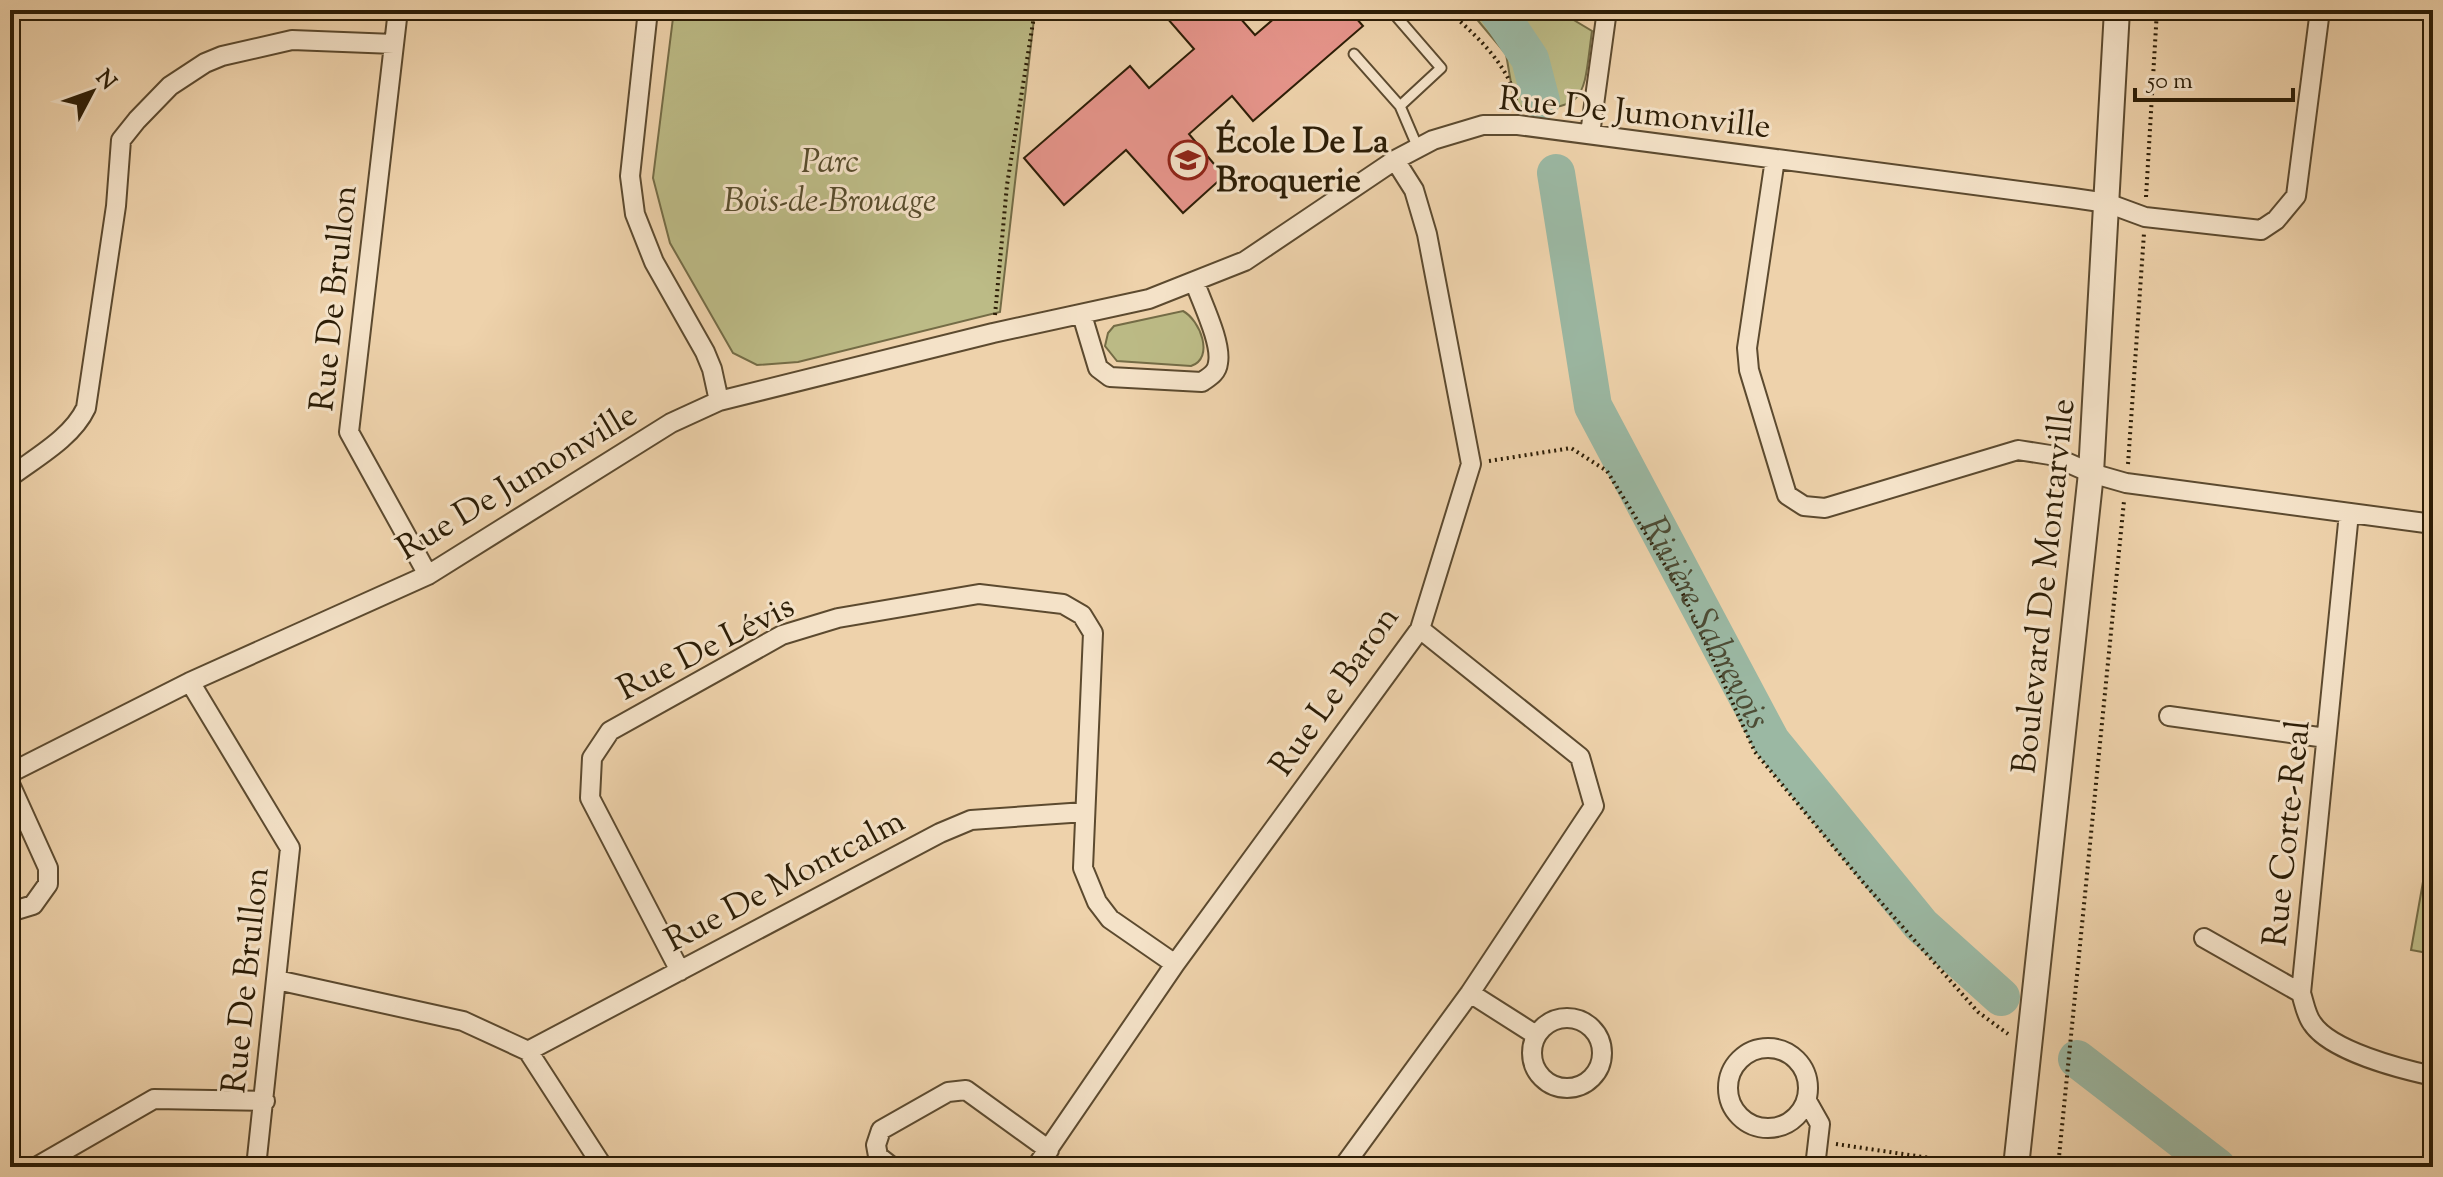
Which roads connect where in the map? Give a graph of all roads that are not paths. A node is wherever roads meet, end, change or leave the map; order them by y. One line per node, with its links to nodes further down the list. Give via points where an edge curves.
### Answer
1 (398, 10): 7 (street, Rue De Brullon)
2 (648, 10): 17 (street, via 630,176 635,214 654,262 705,352)
3 (1607, 10): 10 (street)
4 (2117, 10): 14 (street, Boulevard De Montarville)
5 (2320, 10): 14 (street, Rue De Jumonville, via 2296,196 2276,220 2261,230 2145,217)
6 (1396, 16): 9 (lane, via 1441,68)
7 (394, 44): 19 (street, via 292,40 222,56 170,86 145,111 121,140 86,408 64,436); 22 (street, Rue De Brullon, via 349,432)
8 (1354, 54): 9 (lane)
9 (1400, 106): 11 (lane)
10 (1590, 134): 11 (street, Rue De Jumonville, via 1483,125); 12 (street, Rue De Jumonville)
11 (1418, 148): 13 (street, Rue De Jumonville)
12 (1775, 159): 14 (street, Rue De Jumonville); 18 (street, via 1747,348 1787,495 1804,506 1825,508 2018,450 2050,455)
13 (1395, 160): 15 (street, Rue De Jumonville, via 1245,261); 23 (street, Rue Le Baron, via 1414,190 1427,234 1471,464)
14 (2107, 203): 18 (street, Boulevard De Montarville)
15 (1195, 283): 16 (street, Rue De Jumonville); 16 (street, via 1219,362 1215,373 1202,382 1110,377 1098,368)
16 (1082, 315): 17 (street, Rue De Jumonville)
17 (719, 401): 22 (street, Rue De Jumonville, via 671,423)
18 (2091, 473): 20 (street, via 2126,483); 50 (street, Boulevard De Montarville)
19 (10, 477)
20 (2349, 513): 21 (street); 26 (street, Rue Corte-Real)
21 (2433, 524)
22 (428, 575): 24 (street, Rue De Jumonville)
23 (1420, 629): 32 (street, Rue Le Baron); 35 (street, via 1580,757 1594,806)
24 (190, 682): 27 (street, Rue De Jumonville); 34 (street, Rue De Brullon, via 290,848)
25 (2169, 716): 26 (street)
26 (2326, 738): 36 (street, Rue Corte-Real)
27 (10, 773)
28 (10, 784): 30 (street, via 48,868 48,884 33,905)
29 (1085, 812): 32 (street, Rue De Lévis, via 1083,868 1097,902 1110,919); 33 (street, Rue De Montcalm, via 971,820); 33 (street, Rue De Lévis, via 1093,633 1082,615 1063,604 979,594 838,618 782,635 610,731 592,758 590,798)
30 (10, 912)
31 (2204, 938): 36 (street)
32 (1175, 964): 42 (street, Rue Le Baron)
33 (680, 971): 38 (street, Rue De Montcalm)
34 (277, 980): 38 (street, via 463,1021); 40 (street, Rue De Brullon)
35 (1470, 993): 37 (street); 48 (street)
36 (2301, 993): 39 (street, Rue Corte-Real, via 2312,1024 2343,1048)
37 (1536, 1035)
38 (528, 1051): 45 (street)
39 (2433, 1076)
40 (265, 1101): 43 (street, via 154,1099); 44 (street, Rue De Brullon)
41 (1807, 1101): 41 (street, via 1801,1113 1779,1128 1753,1126 1741,1119 1728,1096 1732,1070 1740,1059 1764,1048 1790,1054 1806,1074); 49 (street, via 1820,1124)
42 (1049, 1150): 46 (street, via 966,1090 948,1092 881,1130 878,1156); 47 (street, Rue Le Baron)
43 (36, 1167)
44 (256, 1167)
45 (603, 1167)
46 (892, 1167)
47 (1036, 1167)
48 (1343, 1167)
49 (1815, 1167)
50 (2016, 1167)

